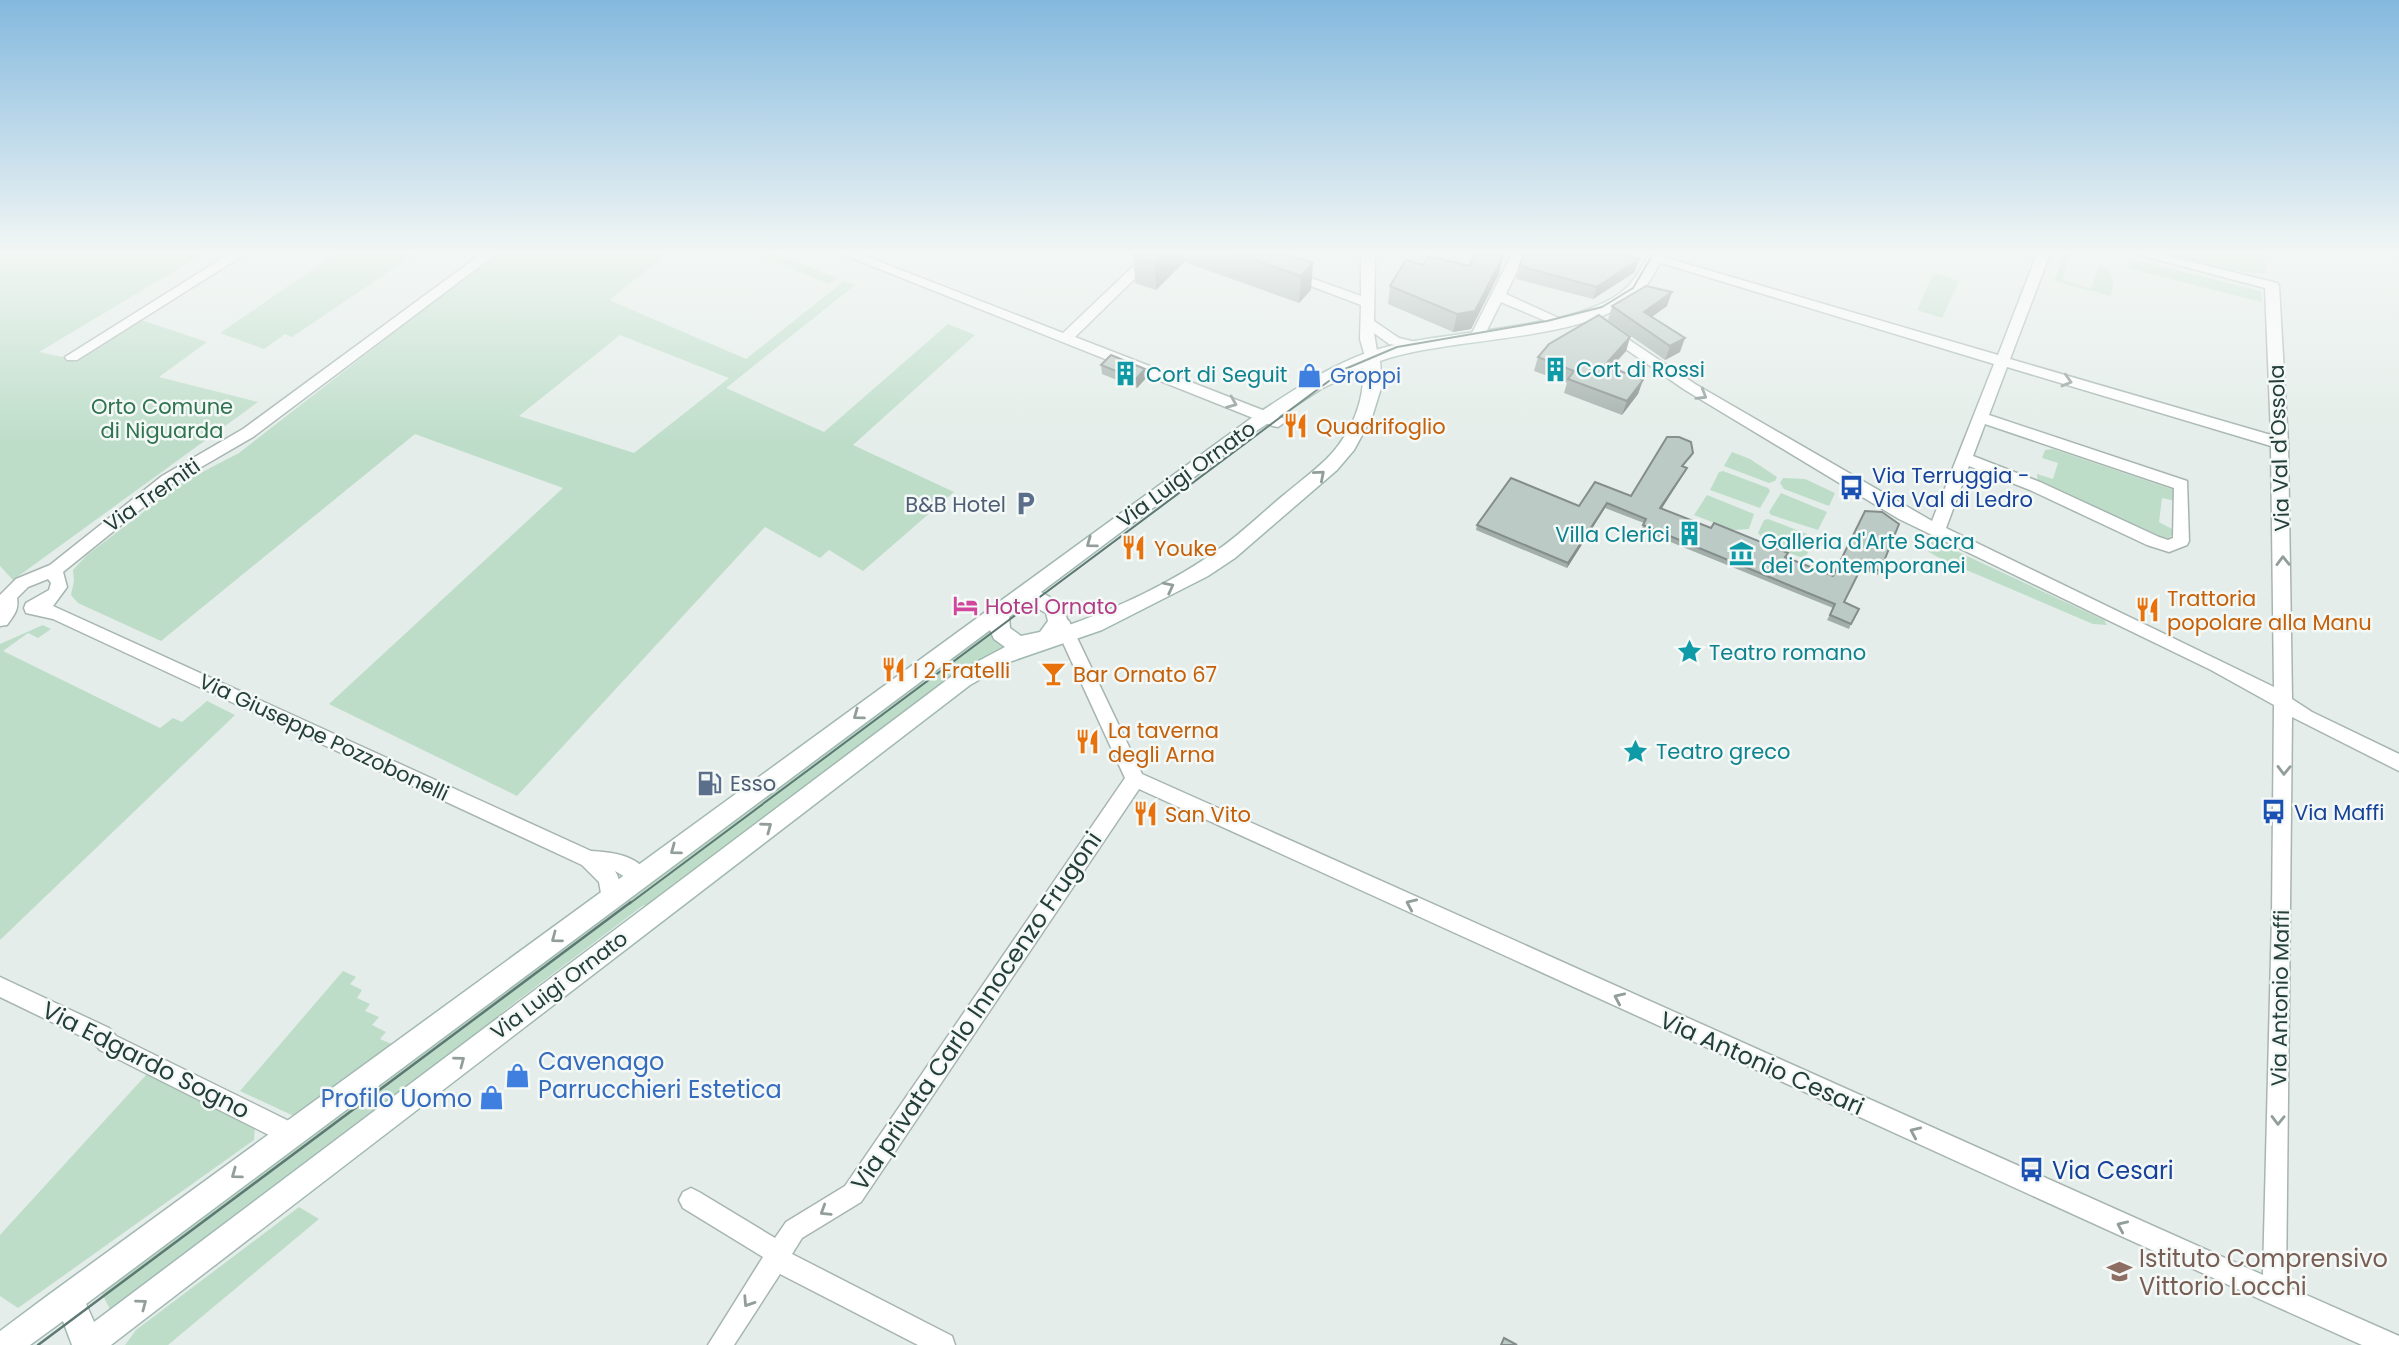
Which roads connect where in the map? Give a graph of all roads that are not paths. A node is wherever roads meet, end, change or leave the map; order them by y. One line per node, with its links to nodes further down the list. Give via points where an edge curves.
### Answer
1 (137, 317): 18 (street)
2 (405, 317): 26 (street, Via Tremiti, via 248,433 167,480)
3 (1008, 317): 16 (street)
4 (1088, 317): 16 (street)
5 (1367, 317): 14 (street)
6 (1488, 317): 15 (street)
7 (1548, 317): 13 (street)
8 (1575, 317): 13 (main road, Via Luigi Ornato)
9 (1590, 317): 25 (street, one-way to 25, via 1690,387)
10 (1854, 317): 20 (street)
11 (2020, 317): 20 (street)
12 (2274, 317): 23 (street, Via Val d'Ossola)
13 (1558, 321): 15 (main road, Via Luigi Ornato)
14 (1367, 322): 17 (street, Via Luigi Ornato, via 1389,339); 19 (street)
15 (1478, 335): 17 (main road, Via Luigi Ornato)
16 (1065, 339): 22 (street, one-way to 22)
17 (1415, 345): 19 (main road, Via Luigi Ornato)
18 (72, 357)
19 (1371, 358): 22 (main road, Via Luigi Ornato); 30 (main road, Via Luigi Ornato, one-way to 19, via 1210,565 1330,466 1353,440 1367,407 1374,376)
20 (2002, 362): 21 (street); 23 (street, one-way to 23)
21 (1980, 417): 24 (street); 24 (street, via 2182,485 2181,541 2169,547 2153,541)
22 (1271, 419): 27 (main road, Via Luigi Ornato, one-way to 27)
23 (2280, 443): 32 (street, Via Val d'Ossola, one-way to 23)
24 (1964, 458): 25 (street)
25 (1937, 530): 32 (street)
26 (51, 574): 28 (street, via 59,587); 28 (street, Via Tremiti, via 14,588 7,599)
27 (1007, 606): 29 (main road, Via Luigi Ornato, via 1020,599 1037,599); 31 (main road, via 997,621 1001,635 1019,644); 36 (main road, Via Luigi Ornato, one-way to 36)
28 (25, 611): 35 (street, Via Giuseppe Pozzobonelli)
29 (1057, 614): 30 (street); 31 (main road, via 1055,629)
30 (1068, 634): 31 (main road, Via Luigi Ornato); 34 (street)
31 (1039, 642): 46 (main road, Via Luigi Ornato, one-way to 31, via 963,679)
32 (2286, 702): 33 (street, via 2306,717); 42 (street, Via Antonio Maffi, one-way to 42)
33 (2399, 764)
34 (1135, 779): 41 (street, Via privata Carlo Innocenzo Frugoni, one-way to 41, via 853,1194 794,1230); 42 (street, Via Antonio Cesari, one-way to 34)
35 (589, 859): 36 (street, Via Giuseppe Pozzobonelli, via 615,861); 37 (street, Via Giuseppe Pozzobonelli, via 609,877)
36 (639, 876): 37 (main road, Via Luigi Ornato)
37 (611, 898): 39 (main road, Via Luigi Ornato, one-way to 39)
38 (0, 987): 39 (street, Via Edgardo Sogno)
39 (291, 1134): 43 (main road, Via Luigi Ornato, one-way to 43)
40 (691, 1200): 41 (street)
41 (778, 1256): 47 (street, Via privata Carlo Innocenzo Frugoni, one-way to 47); 48 (street)
42 (2274, 1294): 49 (street, Via Antonio Cesari)
43 (57, 1306): 45 (main road, Via Luigi Ornato); 46 (main road, Via Luigi Ornato, via 65,1304 74,1311)
44 (0, 1336): 45 (street)
45 (6, 1345)
46 (89, 1345)
47 (720, 1345)
48 (943, 1345)
49 (2390, 1345)

